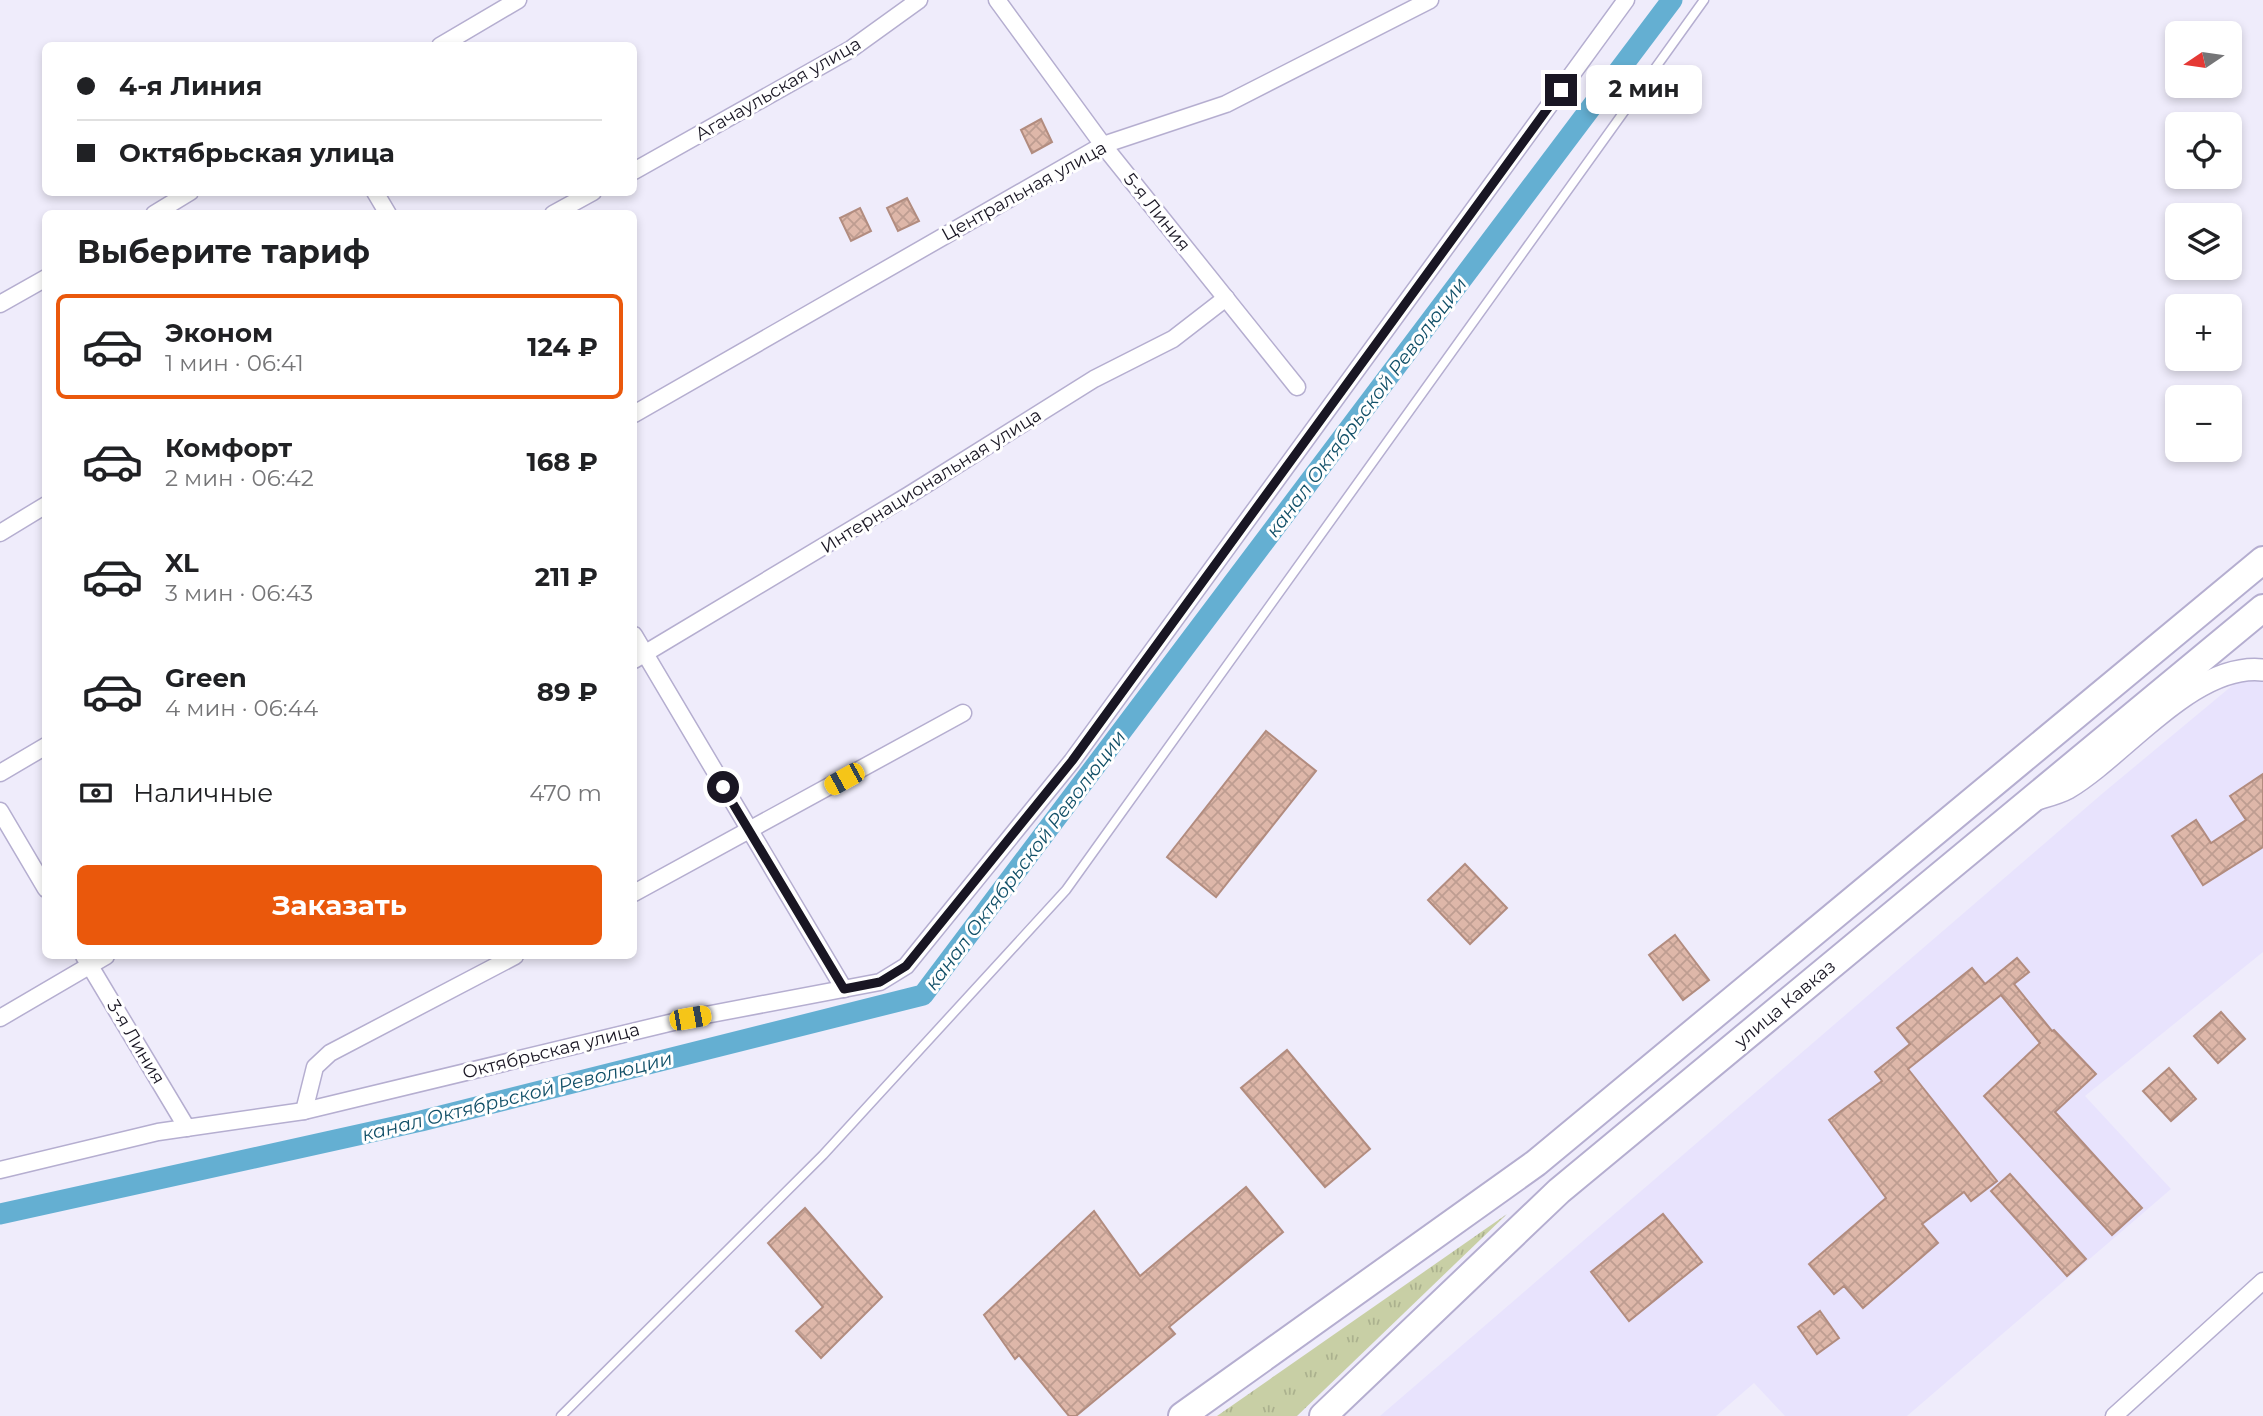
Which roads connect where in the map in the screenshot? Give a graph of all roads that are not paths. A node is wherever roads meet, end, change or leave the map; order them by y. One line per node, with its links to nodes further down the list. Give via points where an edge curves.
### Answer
1 (518, 0): 7 (street)
2 (919, 0): 9 (street, Агачаульская улица, via 851,49)
3 (997, 0): 8 (street, 5-я Линия)
4 (1430, 0): 8 (street, Центральная улица, via 1226,104)
5 (1626, 0): 35 (street, Октябрьская улица, via 1072,761 906,966 880,982)
6 (1704, 0): 41 (lane, via 1066,890 823,1155)
7 (447, 42)
8 (1103, 145): 15 (street, 5-я Линия); 18 (street, Центральная улица)
9 (637, 169)
10 (183, 196): 12 (street)
11 (586, 196): 13 (street)
12 (161, 210)
13 (560, 210)
14 (42, 280): 16 (street)
15 (1226, 298): 17 (street, 5-я Линия); 23 (street, Интернациональная улица, via 1173,339 1094,379)
16 (0, 304)
17 (1297, 387)
18 (637, 412)
19 (42, 507): 20 (street)
20 (0, 533)
21 (2263, 560): 42 (highway, улица Кавказ, via 1536,1163)
22 (2263, 608): 28 (highway, улица Кавказ)
23 (639, 657): 30 (street)
24 (2263, 670): 28 (street, via 2244,668 2199,685 2065,790)
25 (963, 713): 30 (street)
26 (42, 748): 27 (street)
27 (0, 772)
28 (2028, 802): 43 (highway, улица Кавказ, via 1559,1191)
29 (0, 811): 31 (street)
30 (749, 832): 32 (street); 35 (street)
31 (42, 882)
32 (637, 891)
33 (509, 959): 37 (street, via 330,1054 314,1067)
34 (87, 960): 36 (street); 38 (street, 3-я Линия)
35 (844, 989): 37 (street, Октябрьская улица, via 690,1018)
36 (0, 1018)
37 (304, 1111): 38 (street, Октябрьская улица)
38 (187, 1128): 39 (street, Октябрьская улица)
39 (0, 1170)
40 (2263, 1281): 44 (street)
41 (561, 1416)
42 (1182, 1416)
43 (1323, 1416)
44 (2114, 1416)

